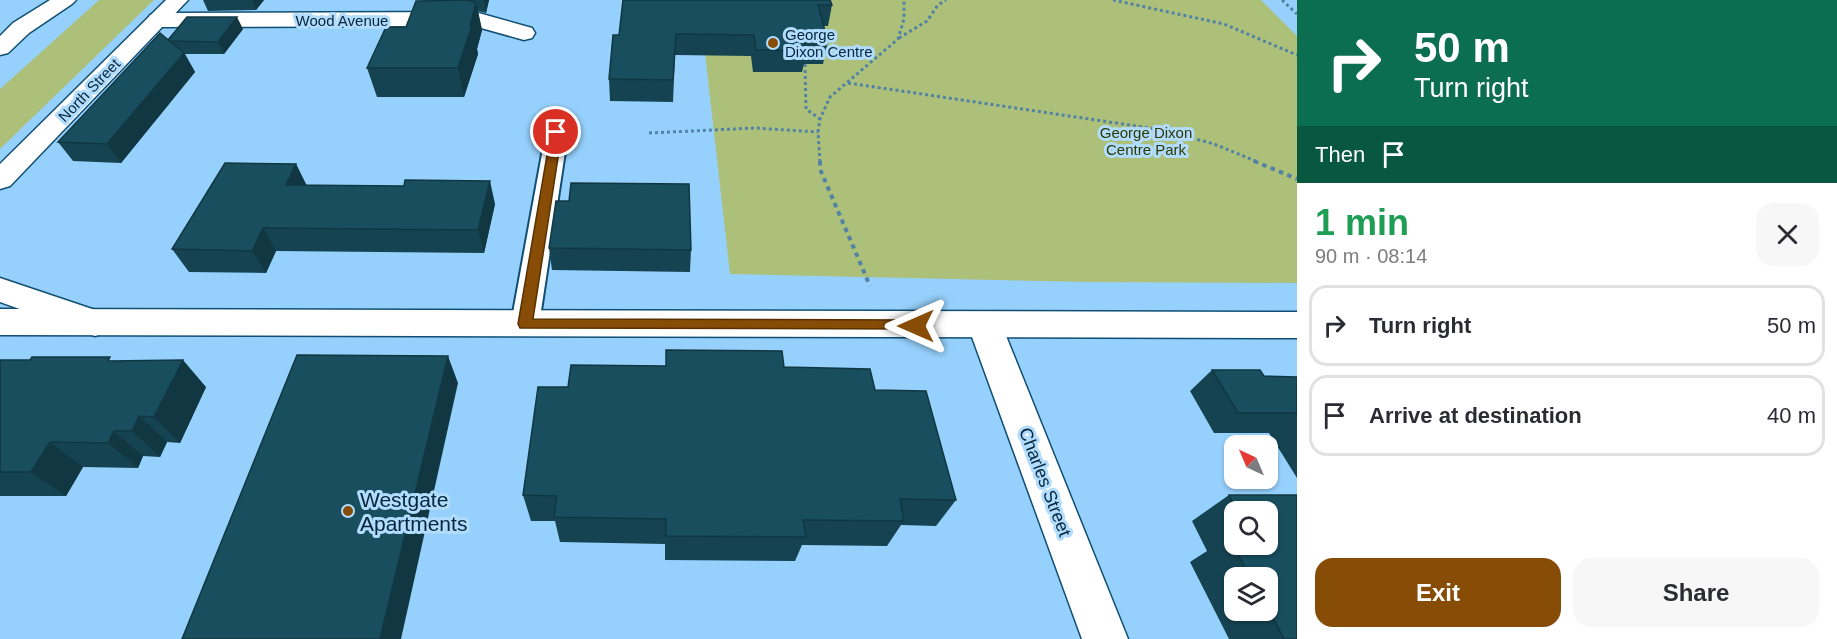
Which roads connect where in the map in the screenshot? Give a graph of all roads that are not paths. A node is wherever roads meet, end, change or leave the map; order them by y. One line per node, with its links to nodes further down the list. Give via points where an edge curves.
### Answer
1 (49, 0): 5 (main road)
2 (65, 0): 5 (main road)
3 (178, 0): 4 (main road, North Street)
4 (158, 20): 6 (main road, Wood Avenue, via 475,19); 10 (main road, North Street)
5 (21, 28): 7 (main road); 8 (main road)
6 (524, 33)
7 (0, 43)
8 (0, 48)
9 (556, 132): 16 (lane)
10 (37, 144): 11 (main road, North Street); 12 (main road)
11 (0, 180)
12 (0, 201)
13 (0, 290): 15 (main road)
14 (0, 322): 15 (main road)
15 (95, 323): 16 (main road)
16 (525, 324): 18 (main road)
17 (1297, 325): 18 (main road)
18 (985, 326): 19 (main road, Charles Street)
19 (1106, 639)

